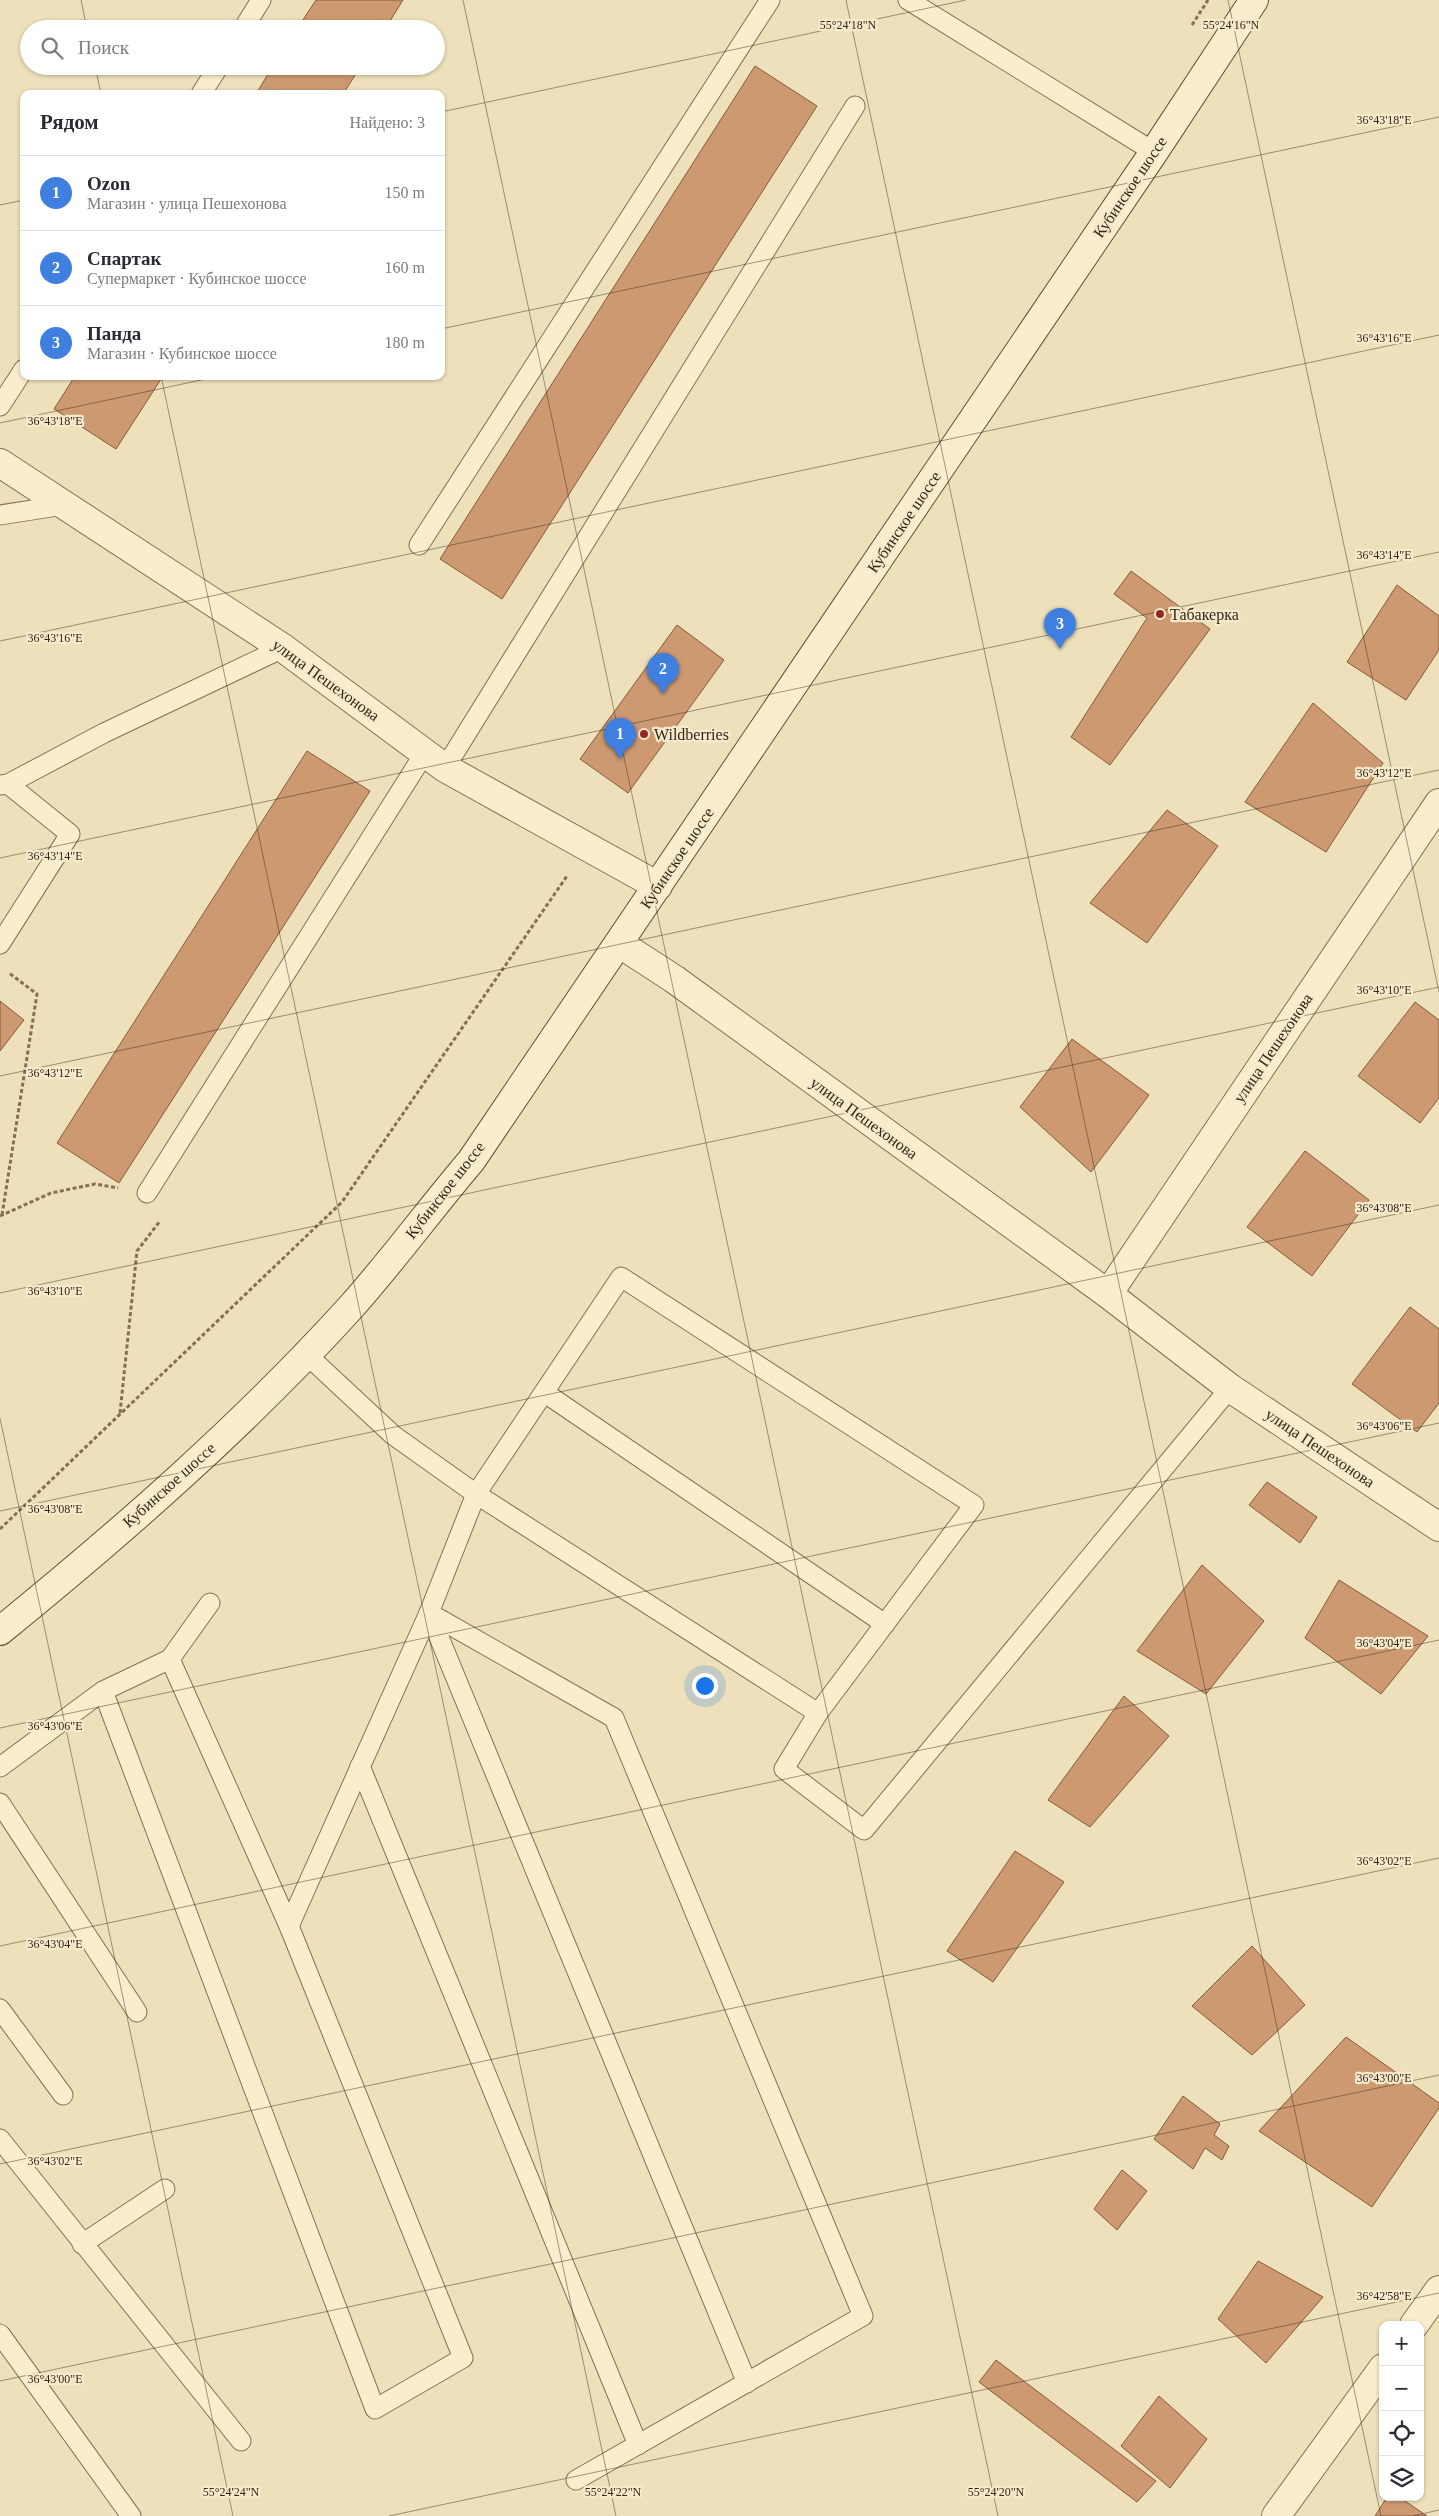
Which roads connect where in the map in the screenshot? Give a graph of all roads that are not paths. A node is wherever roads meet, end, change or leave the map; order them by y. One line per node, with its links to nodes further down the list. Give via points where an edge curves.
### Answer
1 (261, 0): 5 (lane)
2 (770, 0): 15 (lane)
3 (1254, 0): 9 (street, Кубинское шоссе)
4 (918, 3): 9 (lane)
5 (249, 20)
6 (213, 75): 7 (lane)
7 (204, 90)
8 (855, 106): 17 (lane)
9 (1154, 152): 20 (street, Кубинское шоссе)
10 (20, 375): 11 (lane)
11 (0, 406)
12 (0, 463): 13 (street, улица Пешехонова)
13 (64, 505): 14 (lane); 16 (street, улица Пешехонова)
14 (0, 514)
15 (419, 545)
16 (283, 648): 17 (street, улица Пешехонова); 18 (lane)
17 (435, 761): 20 (street, улица Пешехонова); 23 (lane)
18 (4, 784): 21 (lane, via 70,834)
19 (1439, 803): 24 (street, улица Пешехонова)
20 (658, 886): 22 (street, Кубинское шоссе)
21 (0, 944)
22 (620, 944): 24 (street, улица Пешехонова, via 674,979); 25 (street, Кубинское шоссе, via 471,1161 351,1306)
23 (147, 1193)
24 (1108, 1294): 26 (street, улица Пешехонова)
25 (306, 1354): 28 (lane, via 393,1435); 33 (street, Кубинское шоссе, via 198,1461)
26 (1230, 1388): 29 (street, улица Пешехонова); 36 (lane, via 864,1830 784,1769)
27 (545, 1393): 28 (lane); 32 (lane); 32 (lane, via 621,1277 974,1505)
28 (476, 1494): 31 (lane); 36 (lane)
29 (1439, 1527)
30 (210, 1603): 34 (lane)
31 (429, 1613): 37 (lane); 51 (lane); 51 (lane, via 614,1718 863,2316)
32 (885, 1624): 36 (lane)
33 (0, 1631)
34 (170, 1659): 35 (lane); 40 (lane)
35 (103, 1692): 38 (lane); 40 (lane, via 375,2409 462,2358)
36 (818, 1713)
37 (360, 1766): 40 (lane); 53 (lane)
38 (0, 1767)
39 (0, 1803): 42 (lane)
40 (290, 1926)
41 (0, 2009): 43 (lane)
42 (137, 2012)
43 (63, 2095)
44 (0, 2138): 46 (lane)
45 (165, 2188): 46 (lane)
46 (82, 2244): 52 (lane)
47 (1439, 2290): 48 (street)
48 (1417, 2321)
49 (0, 2334): 55 (lane)
50 (1379, 2374): 56 (street)
51 (747, 2383): 53 (lane)
52 (241, 2442)
53 (638, 2445): 54 (lane)
54 (576, 2480)
55 (131, 2516)
56 (1276, 2516)

